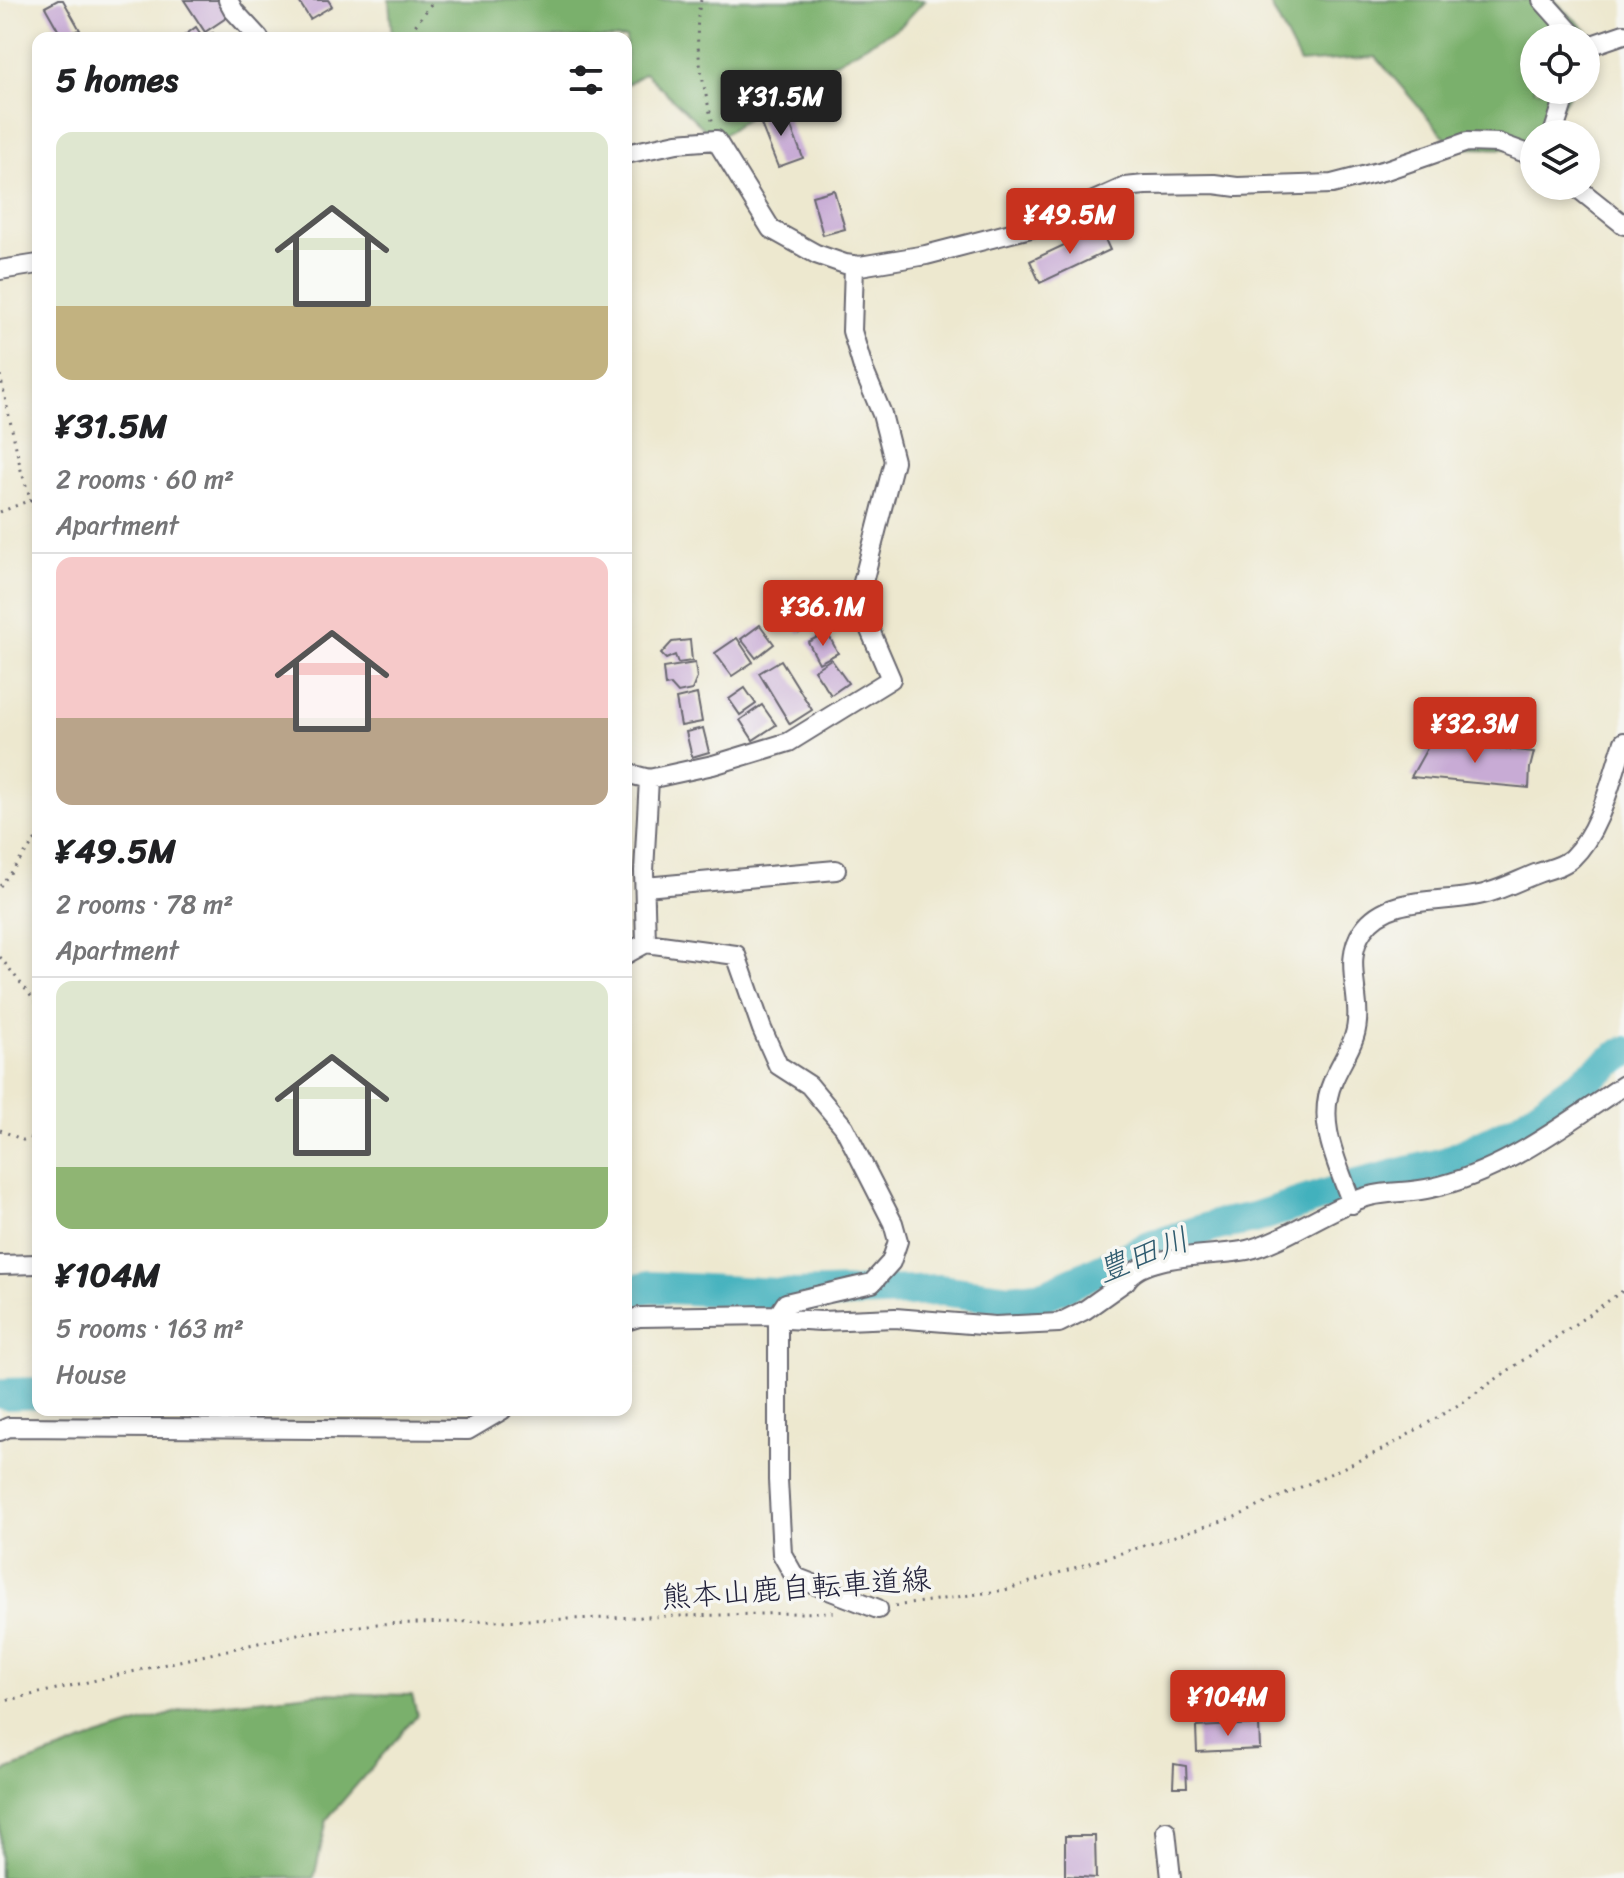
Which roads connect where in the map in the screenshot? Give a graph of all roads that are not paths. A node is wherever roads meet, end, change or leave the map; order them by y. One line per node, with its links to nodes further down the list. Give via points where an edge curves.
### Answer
1 (228, 0): 4 (street)
2 (1542, 0): 3 (street)
3 (1563, 24)
4 (253, 32)
5 (1624, 34): 6 (street)
6 (1600, 42)
7 (1520, 151): 12 (street, via 1498,143 1467,142 1332,184 1125,187 1038,226 926,255)
8 (632, 153): 12 (street, via 716,140 771,229 816,254)
9 (1593, 200): 10 (street)
10 (1624, 225)
11 (32, 265): 13 (street)
12 (854, 265): 16 (street, via 852,331 894,461 861,590 866,621 891,679 789,742)
13 (0, 270)
14 (1624, 742): 22 (street, via 1588,836 1570,860 1485,894 1377,914 1364,928 1353,949 1355,1035 1331,1083 1325,1113)
15 (632, 775): 16 (street)
16 (649, 779): 18 (street)
17 (836, 870): 18 (street)
18 (645, 887): 19 (street)
19 (646, 943): 20 (street); 25 (street, via 736,955 778,1065 809,1085 844,1127 893,1223 898,1241 891,1262 872,1283 786,1303)
20 (632, 951)
21 (1624, 1085): 22 (street, via 1540,1142 1470,1177)
22 (1352, 1204): 25 (street, via 1249,1250 1154,1262 1059,1323 995,1326)
23 (32, 1264): 24 (street)
24 (0, 1265)
25 (778, 1315): 26 (street); 29 (street, via 782,1554 795,1577)
26 (632, 1319)
27 (492, 1416): 28 (street, via 468,1430)
28 (0, 1431)
29 (878, 1609)
30 (1166, 1831): 31 (street)
31 (1171, 1878)

